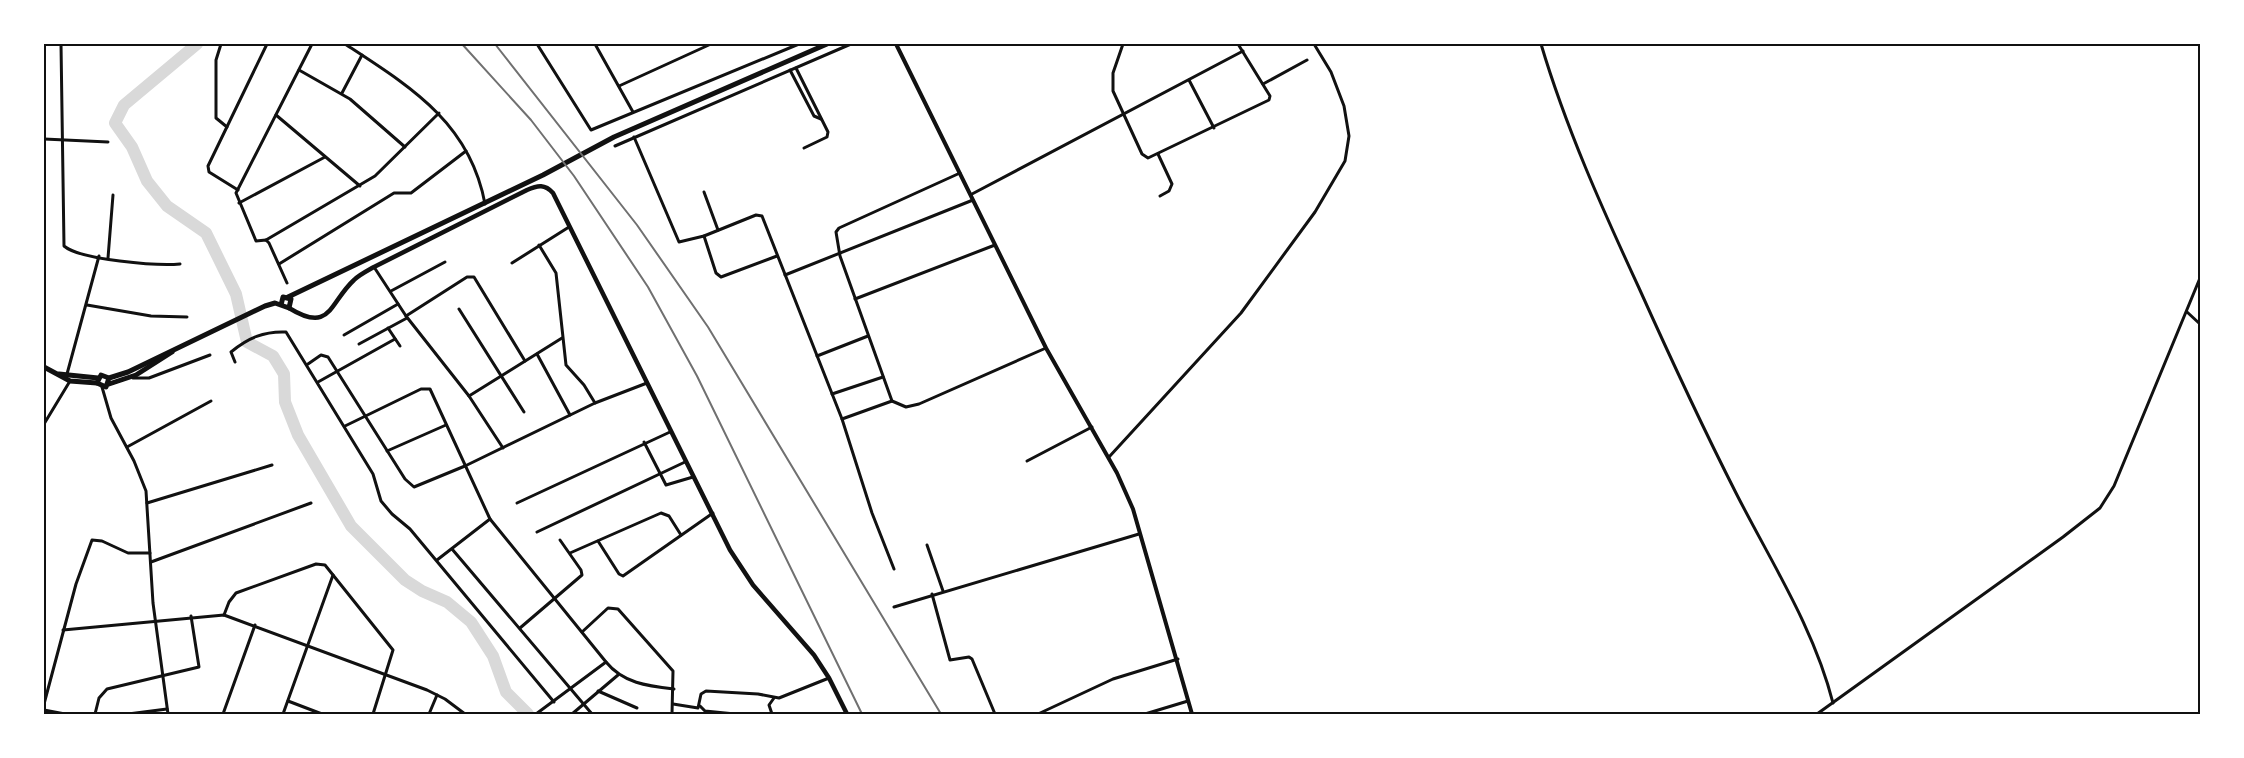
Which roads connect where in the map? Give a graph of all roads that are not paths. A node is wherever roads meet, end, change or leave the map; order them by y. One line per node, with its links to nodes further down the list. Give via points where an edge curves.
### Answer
1 (61, 44): 38 (street)
2 (221, 44): 34 (street, via 216,60 216,118)
3 (267, 44): 34 (street)
4 (312, 44): 23 (street)
5 (345, 44): 20 (street)
6 (537, 44): 29 (street, via 591,130)
7 (595, 44): 27 (street)
8 (711, 44): 27 (street)
9 (781, 44): 18 (street)
10 (799, 44): 18 (street)
11 (827, 44): 75 (highway, via 614,137)
12 (851, 44): 22 (street)
13 (896, 44): 46 (street)
14 (1123, 44): 32 (street, via 1112,82)
15 (1238, 44): 19 (street)
16 (1314, 44): 129 (street, via 1331,72 1344,106 1348,136 1345,161 1315,212 1241,314)
17 (1540, 44): 180 (street, via 1593,189 1736,493 1816,648)
18 (784, 50): 29 (street)
19 (1243, 51): 25 (street); 26 (street)
20 (362, 55): 28 (street); 30 (street)
21 (1306, 60): 26 (street)
22 (796, 68): 24 (street); 33 (street)
23 (299, 70): 28 (street); 31 (street)
24 (790, 70): 33 (street, via 814,116); 36 (street)
25 (1189, 80): 32 (street); 35 (street)
26 (1263, 84): 35 (street, via 1269,100)
27 (619, 86): 29 (street)
28 (342, 93): 41 (street)
29 (633, 112)
30 (439, 113): 41 (street); 43 (street)
31 (276, 115): 45 (street); 48 (street)
32 (1124, 115): 44 (street, via 1142,154 1148,158); 51 (street)
33 (821, 119): 42 (street, via 828,135)
34 (227, 127): 48 (street, via 208,170)
35 (1214, 128): 44 (street)
36 (634, 137): 40 (street); 58 (street, via 676,240)
37 (44, 139): 38 (street)
38 (63, 139): 39 (street); 62 (street, via 64,246)
39 (108, 142)
40 (615, 146)
41 (405, 147): 47 (street)
42 (804, 148)
43 (466, 151): 55 (street); 69 (street, via 411,193 394,194)
44 (1158, 154): 52 (street, via 1172,184)
45 (326, 157): 47 (street); 54 (street)
46 (960, 173): 51 (street); 64 (street, via 839,228 835,236)
47 (360, 186): 59 (street)
48 (238, 190): 54 (street)
49 (704, 192): 57 (street)
50 (113, 195): 65 (street)
51 (972, 195): 53 (street)
52 (1160, 196)
53 (974, 200): 61 (street); 64 (street)
54 (239, 203): 59 (street, via 256,241)
55 (486, 211): 56 (main road, via 541,185 554,193); 70 (main road)
56 (570, 226): 60 (street); 109 (main road)
57 (718, 230): 58 (street); 63 (street, via 760,215)
58 (705, 236): 63 (street, via 716,273 721,277)
59 (266, 240): 69 (street)
60 (539, 245): 67 (street); 89 (street, via 556,273)
61 (995, 245): 76 (street); 93 (street)
62 (99, 256): 65 (street); 78 (street)
63 (777, 256): 71 (street)
64 (840, 256): 71 (street); 76 (street)
65 (108, 258): 68 (street, via 155,266)
66 (445, 262): 74 (street)
67 (512, 263)
68 (180, 264)
69 (279, 264): 73 (street)
70 (374, 267): 74 (street); 80 (main road, via 354,280 331,311 322,316 313,319)
71 (785, 275): 97 (street)
72 (2200, 278): 82 (street)
73 (287, 283)
74 (391, 291): 77 (street)
75 (288, 297): 79 (highway, via 281,298); 80 (highway, via 292,302)
76 (855, 299): 88 (street)
77 (398, 304): 84 (street); 87 (street)
78 (87, 305): 83 (street, via 151,316); 106 (street)
79 (281, 305): 80 (highway); 94 (highway, via 265,306)
80 (289, 308)
81 (459, 309): 103 (street)
82 (2187, 312): 85 (street); 180 (street, via 2129,455 2100,508)
83 (187, 317)
84 (406, 317): 86 (street); 98 (street, via 467,277 474,277); 112 (street)
85 (2200, 324)
86 (388, 328): 90 (street); 91 (street)
87 (344, 334)
88 (868, 336): 97 (street); 105 (street)
89 (562, 338): 95 (street); 115 (street, via 568,368)
90 (395, 339): 92 (street); 102 (street)
91 (359, 344)
92 (400, 346)
93 (1046, 348): 113 (street, via 919,404 906,407); 123 (street)
94 (176, 349): 104 (highway); 107 (highway)
95 (537, 354): 98 (street); 117 (street)
96 (210, 355): 104 (street, via 149,378)
97 (817, 356): 111 (street)
98 (525, 361): 103 (street)
99 (235, 362): 100 (street, via 231,352 240,344 270,331 286,332)
100 (308, 364): 102 (street, via 324,354); 108 (street)
101 (44, 367): 106 (highway)
102 (338, 371): 108 (street); 118 (street)
103 (500, 376): 112 (street); 116 (street)
104 (132, 377): 107 (highway)
105 (884, 377): 111 (street); 113 (street)
106 (69, 378): 110 (highway); 120 (street)
107 (109, 381): 110 (highway); 110 (highway, via 104,375)
108 (318, 382): 122 (street)
109 (649, 382): 115 (street); 124 (main road)
110 (99, 383): 126 (street, via 111,418)
111 (832, 394): 119 (street)
112 (469, 396): 127 (street)
113 (892, 401): 119 (street)
114 (211, 402): 126 (street)
115 (595, 403): 117 (street)
116 (524, 412)
117 (570, 415): 127 (street)
118 (365, 416): 121 (street, via 426,388 432,392); 122 (street); 128 (street)
119 (842, 419): 152 (street)
120 (44, 424)
121 (447, 425): 128 (street); 133 (street)
122 (345, 426): 150 (street, via 376,480 381,501)
123 (1092, 427): 129 (street); 130 (street)
124 (672, 431): 125 (street); 131 (main road)
125 (644, 442): 134 (street); 138 (street)
126 (127, 447): 136 (street, via 141,476)
127 (503, 447): 133 (street)
128 (387, 451): 133 (street, via 414,486)
129 (1109, 457): 142 (street, via 1133,510)
130 (1027, 460)
131 (687, 461): 134 (street); 135 (main road)
132 (272, 465): 136 (street)
133 (465, 466): 140 (street)
134 (659, 472): 135 (street, via 667,486); 141 (street)
135 (694, 476): 139 (main road)
136 (147, 503): 148 (street)
137 (311, 503): 151 (street)
138 (517, 503)
139 (712, 513): 143 (street); 171 (main road, via 741,568)
140 (490, 519): 147 (street); 156 (street)
141 (537, 532)
142 (1139, 534): 154 (street); 166 (street)
143 (681, 535): 145 (street, via 669,516 661,513); 145 (street, via 624,576)
144 (560, 540): 149 (street)
145 (598, 541): 149 (street)
146 (927, 545): 154 (street)
147 (452, 549): 150 (street); 162 (street)
148 (150, 553): 151 (street); 163 (street, via 128,553 92,540)
149 (570, 554): 156 (street, via 582,575)
150 (436, 560): 179 (street)
151 (151, 562): 160 (street)
152 (894, 569)
153 (333, 575): 158 (street, via 325,566 316,564 232,597); 165 (street); 169 (street, via 390,645 392,656)
154 (943, 591): 155 (street)
155 (932, 594): 157 (street); 205 (street, via 950,660 972,659)
156 (554, 597): 162 (street); 164 (street)
157 (894, 607)
158 (224, 615): 159 (street); 161 (street)
159 (191, 616): 160 (street); 170 (street, via 199,667)
160 (155, 621): 163 (street); 170 (street)
161 (255, 625): 165 (street); 192 (street)
162 (519, 628): 173 (street)
163 (63, 630): 181 (street)
164 (582, 632): 167 (street); 172 (street, via 615,607 670,666)
165 (307, 646): 169 (street); 177 (street)
166 (1178, 659): 178 (street); 206 (street, via 1113,679)
167 (606, 662): 168 (street); 173 (street)
168 (618, 675): 172 (street, via 641,684); 174 (street)
169 (387, 676): 175 (street); 195 (street)
170 (163, 677): 186 (street); 189 (street, via 107,689 99,698)
171 (829, 678): 176 (street); 204 (main road)
172 (674, 689): 182 (street)
173 (570, 690): 179 (street); 183 (street)
174 (598, 692): 183 (street); 185 (street)
175 (437, 695): 196 (street); 197 (street)
176 (774, 698): 184 (street, via 706,691 701,694); 203 (street, via 770,705)
177 (288, 701): 193 (street); 194 (street)
178 (1188, 701): 207 (street); 208 (street)
179 (554, 702): 198 (street)
180 (1833, 703): 209 (street)
181 (44, 704)
182 (673, 704): 184 (street); 201 (street)
183 (582, 705): 199 (street); 200 (street)
184 (700, 706): 202 (street, via 705,711)
185 (637, 708)
186 (166, 709): 190 (street); 191 (street)
187 (44, 710): 188 (street)
188 (65, 714)
189 (95, 714)
190 (128, 714)
191 (168, 714)
192 (224, 714)
193 (283, 714)
194 (322, 714)
195 (373, 714)
196 (429, 714)
197 (465, 714)
198 (536, 714)
199 (572, 714)
200 (592, 714)
201 (672, 714)
202 (735, 714)
203 (772, 714)
204 (847, 714)
205 (994, 714)
206 (1038, 714)
207 (1145, 714)
208 (1192, 714)
209 (1817, 714)

